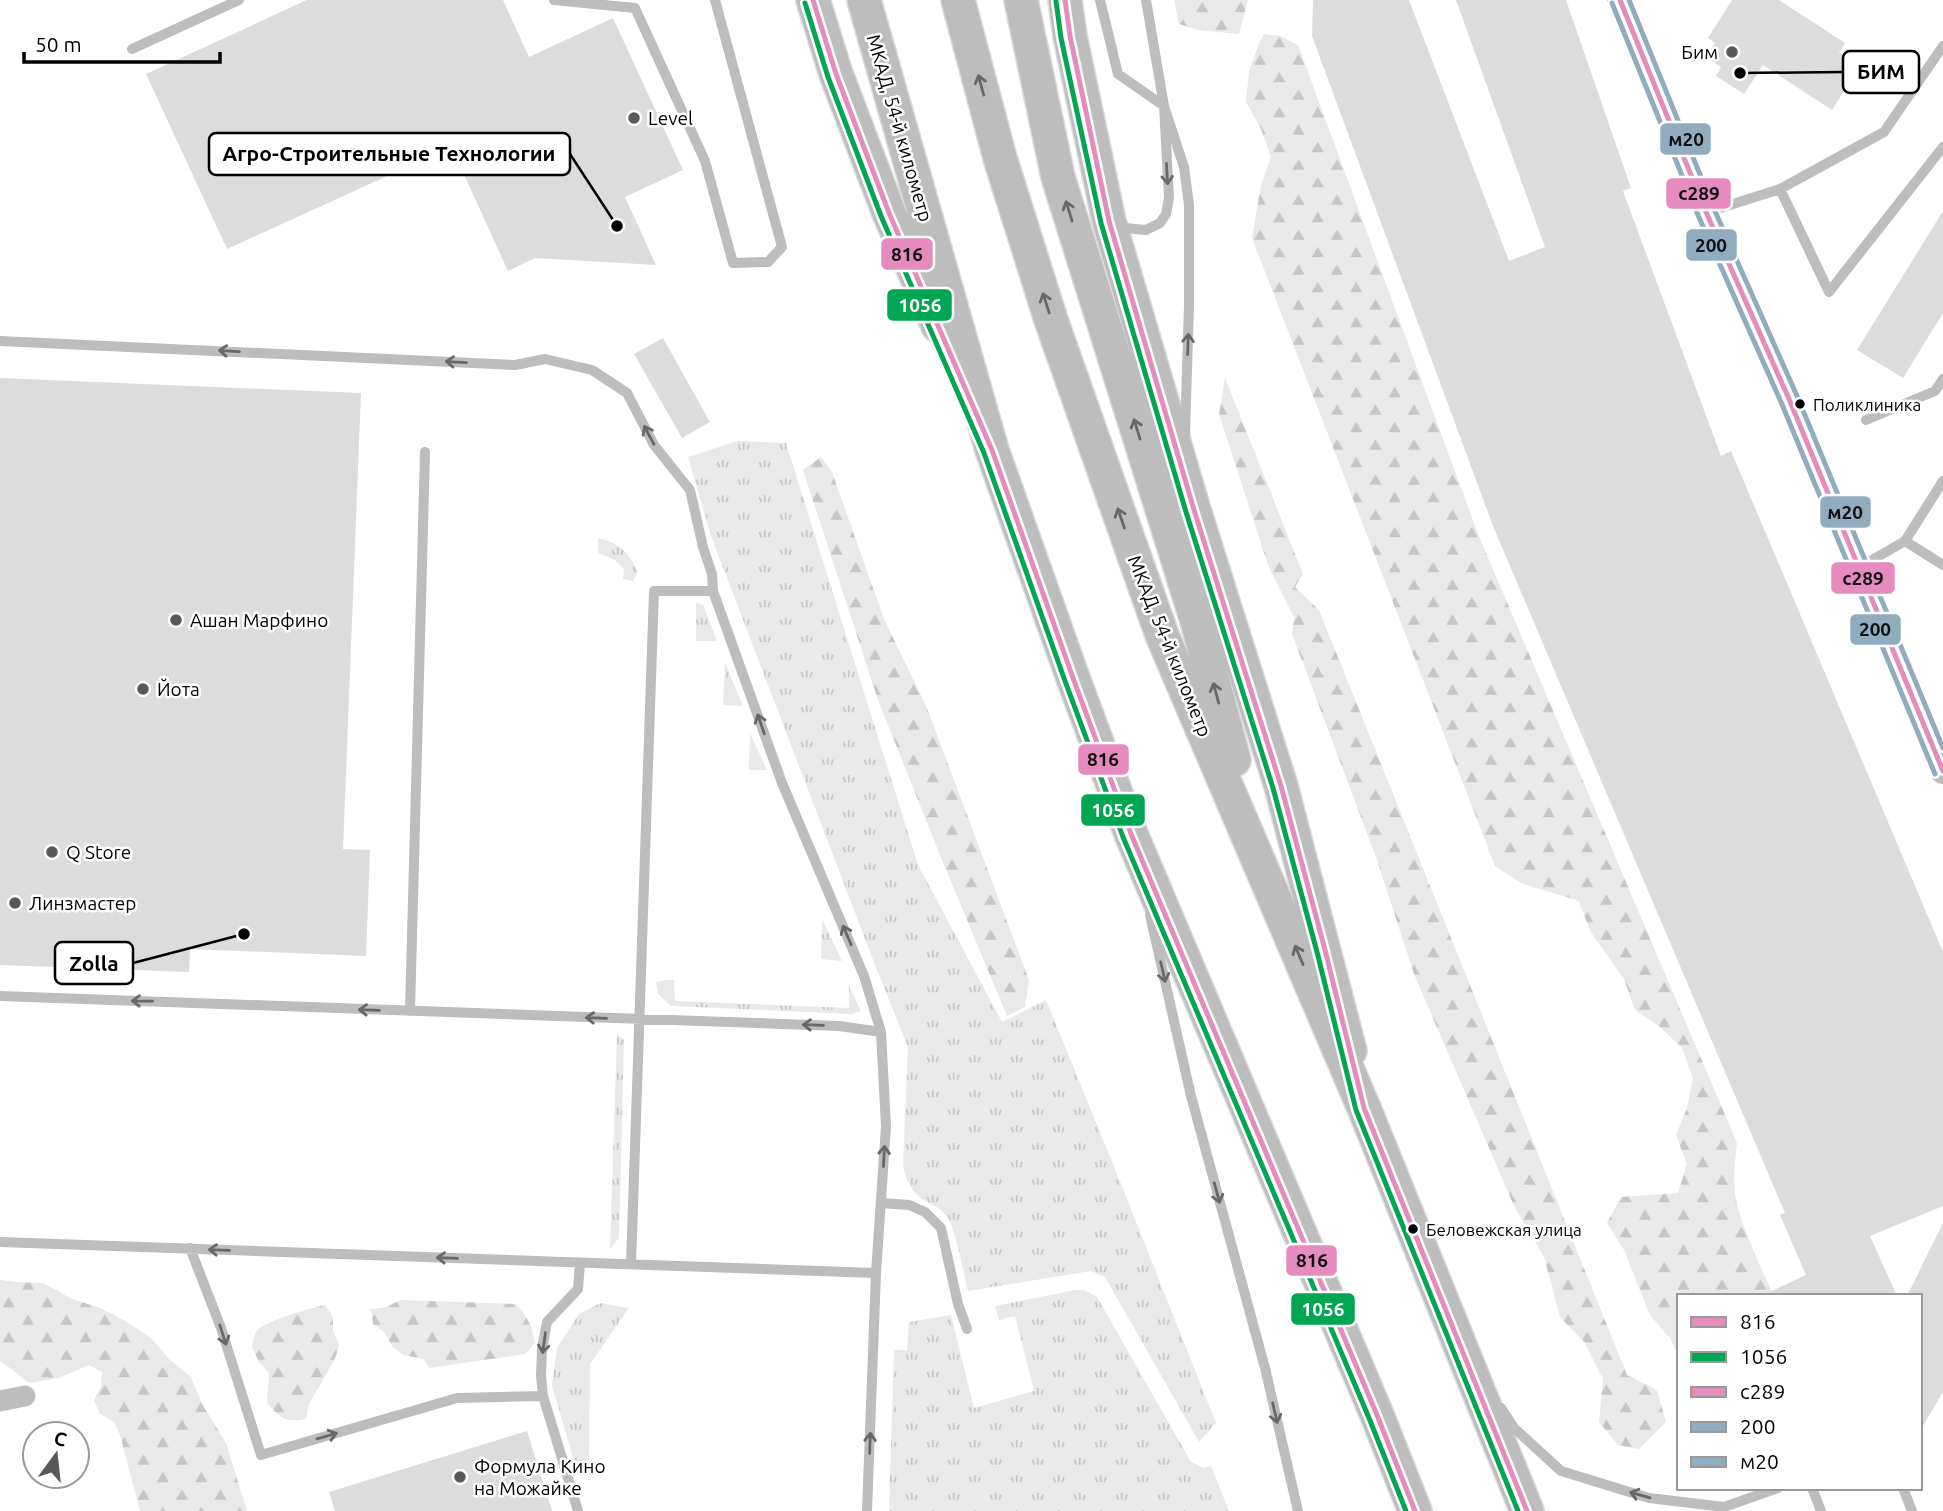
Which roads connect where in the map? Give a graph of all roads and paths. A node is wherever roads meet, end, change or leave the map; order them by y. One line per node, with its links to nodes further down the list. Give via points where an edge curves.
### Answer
1 (239, 0): 13 (lane)
2 (554, 0): 3 (lane, via 635,8 705,161 733,263 768,262 782,247)
3 (715, 0)
4 (813, 0): 22 (main road, via 835,74 889,213)
5 (864, 0): 22 (main road, МКАД, 54-й километр)
6 (958, 0): 32 (main road, МКАД, 54-й километр, one-way to 6, via 1162,635 1051,320 1000,158)
7 (1021, 0): 32 (main road, one-way to 7, via 1197,621 1058,177)
8 (1065, 0): 18 (main road)
9 (1100, 0): 14 (lane, via 1118,74)
10 (1146, 0): 14 (lane)
11 (1620, 0): 17 (street)
12 (1943, 46): 16 (lane, via 1884,132)
13 (132, 48)
14 (1164, 106): 18 (lane, one-way to 18, via 1166,214 1146,230); 25 (lane, one-way to 14, via 1185,426 1189,205 1184,167)
15 (1943, 147): 16 (lane, via 1829,292)
16 (1780, 189): 17 (lane)
17 (1706, 212): 28 (street)
18 (1108, 221): 25 (main road)
19 (0, 341): 29 (lane, one-way to 19, via 690,490 654,445 627,393 592,370 545,359 515,365)
20 (1943, 379): 21 (lane, via 1935,391)
21 (1866, 420)
22 (992, 450): 31 (main road, МКАД, 54-й километр)
23 (425, 452): 34 (lane)
24 (1943, 481): 26 (lane)
25 (1194, 510): 37 (main road, via 1281,786)
26 (1905, 541): 27 (lane); 28 (lane)
27 (1943, 565)
28 (1858, 568): 30 (street)
29 (713, 591): 35 (lane, via 654,591); 36 (lane, one-way to 29, via 864,976 782,783)
30 (1943, 771)
31 (1131, 834): 55 (lane, one-way to 55, via 1191,1096 1265,1368); 56 (main road, МКАД, 54-й километр)
32 (1266, 877): 37 (main road, МКАД, 54-й километр, one-way to 32)
33 (0, 996): 34 (lane, one-way to 33)
34 (410, 1011): 35 (lane, one-way to 34)
35 (640, 1019): 36 (lane, one-way to 35, via 839,1026); 42 (lane)
36 (881, 1032): 38 (lane, one-way to 36, via 886,1126)
37 (1364, 1108): 45 (main road, МКАД, 54-й километр)
38 (881, 1203): 43 (lane); 44 (lane, via 909,1205 925,1212 941,1228)
39 (0, 1242): 40 (lane)
40 (190, 1248): 41 (lane, one-way to 40); 47 (lane, one-way to 47, via 261,1455 457,1398)
41 (580, 1263): 42 (lane); 47 (lane, one-way to 47, via 578,1289 547,1322 542,1349)
42 (631, 1264): 43 (lane)
43 (876, 1273): 54 (lane, one-way to 43)
44 (967, 1329)
45 (1463, 1353): 52 (lane, one-way to 45, via 1649,1498 1561,1471 1514,1427); 57 (main road, МКАД, 54-й километр)
46 (25, 1396): 48 (street)
47 (543, 1396): 53 (lane)
48 (0, 1401)
49 (1773, 1490): 52 (lane)
50 (1813, 1490): 58 (lane)
51 (1904, 1490): 59 (lane)
52 (1725, 1509)
53 (578, 1511)
54 (867, 1511)
55 (1298, 1511)
56 (1415, 1511)
57 (1527, 1511)
58 (1821, 1511)
59 (1912, 1511)

